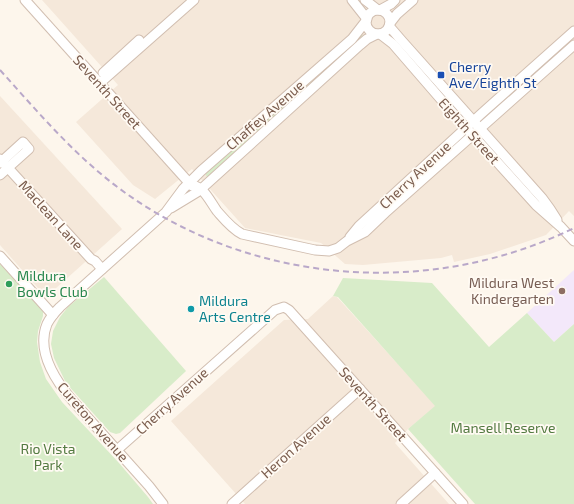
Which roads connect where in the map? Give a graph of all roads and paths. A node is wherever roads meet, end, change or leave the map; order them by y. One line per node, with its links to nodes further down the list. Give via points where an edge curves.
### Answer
1 (25, 0): 16 (street, Seventh Street)
2 (184, 0): 16 (street)
3 (194, 0): 16 (street)
4 (352, 0): 9 (street)
5 (365, 0): 8 (street)
6 (396, 0): 8 (street)
7 (413, 0): 10 (street)
8 (379, 10): 9 (street, via 371,13); 10 (street, via 386,14)
9 (367, 20): 12 (street, via 368,28); 15 (street, Chaffey Avenue, via 352,39)
10 (390, 24): 12 (street, via 386,31); 18 (street, Eighth Street, via 402,41)
11 (574, 31): 13 (street, Cherry Avenue)
12 (378, 34): 17 (street, Chaffey Avenue, via 360,45); 19 (street, Eighth Street, via 393,44)
13 (564, 40): 14 (street); 18 (street, Cherry Avenue)
14 (573, 48): 21 (street, Cherry Avenue)
15 (312, 73): 17 (street); 20 (street, Chaffey Avenue)
16 (98, 81): 26 (street, Seventh Street)
17 (320, 81): 23 (street, Chaffey Avenue)
18 (474, 121): 19 (street, Cherry Avenue); 21 (street, Eighth Street)
19 (466, 128): 22 (street, Eighth Street); 30 (street, Cherry Avenue, via 359,226)
20 (249, 129): 23 (street); 26 (street, Chaffey Avenue)
21 (480, 129): 22 (street, Cherry Avenue); 29 (street, Eighth Street, via 542,198)
22 (473, 135): 29 (street, Eighth Street, via 536,205); 30 (street, Cherry Avenue, via 365,232)
23 (257, 138): 27 (street, Chaffey Avenue)
24 (3, 163): 25 (street); 33 (street, Maclean Lane)
25 (0, 175)
26 (189, 183): 27 (street); 28 (street, Chaffey Avenue)
27 (199, 191): 28 (street, Chaffey Avenue); 30 (street, Cherry Avenue, via 207,196 236,231 249,236 324,251 333,250)
28 (166, 212): 33 (street, Chaffey Avenue)
29 (561, 227): 31 (street, Eighth Street)
30 (347, 241)
31 (574, 241)
32 (0, 256): 35 (street)
33 (102, 269): 35 (street, Chaffey Avenue)
34 (282, 307): 36 (street, Seventh Street, via 292,314); 37 (street, Cherry Avenue, via 257,325)
35 (53, 315): 37 (street, Cureton Avenue, via 44,338 48,364 66,394)
36 (360, 389): 38 (street, Seventh Street); 40 (street, Heron Avenue)
37 (117, 450): 39 (street, Cureton Avenue)
38 (435, 473): 41 (street); 42 (street, Seventh Street)
39 (163, 504)
40 (232, 504)
41 (401, 504)
42 (463, 504)

